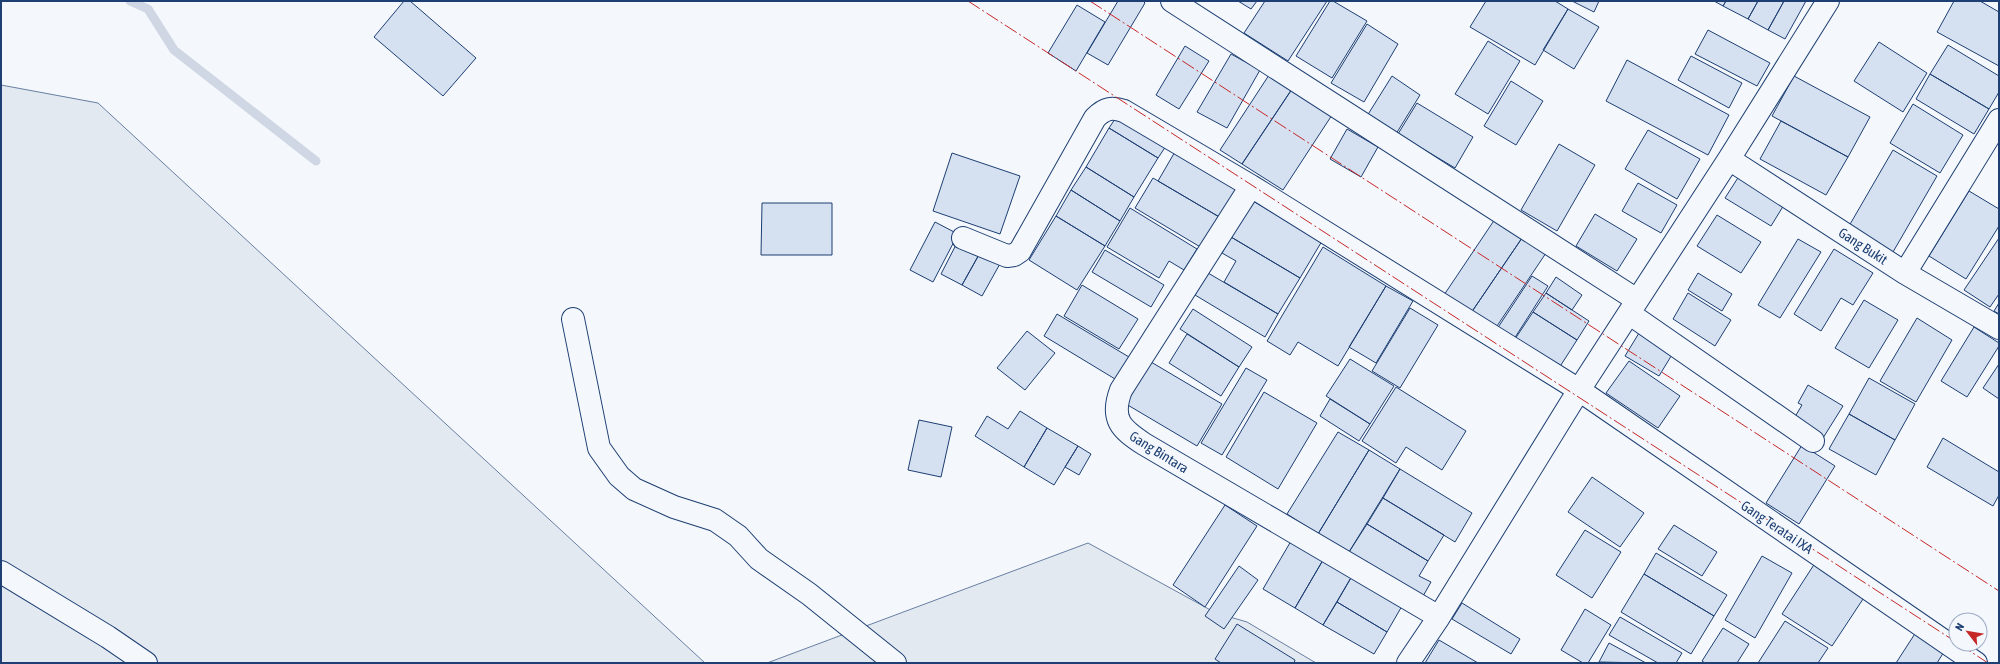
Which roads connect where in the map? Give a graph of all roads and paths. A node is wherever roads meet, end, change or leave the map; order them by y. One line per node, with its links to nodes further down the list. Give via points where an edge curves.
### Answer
1 (1172, 1): 8 (street)
2 (1828, 1): 4 (street)
3 (1999, 120): 7 (street)
4 (1730, 159): 7 (street, Gang Bukit); 8 (street)
5 (1251, 186): 6 (street, Gang Teratai IXA, via 1124,111 1108,108 1096,118 1020,251 1007,256); 11 (street, Gang Teratai IXA); 14 (street, Gang Bintara, via 1121,390 1116,403 1118,419 1126,432 1144,444)
6 (963, 238)
7 (1905, 273): 10 (street, Gang Bukit)
8 (1634, 307): 11 (street); 12 (street)
9 (573, 319): 16 (street, via 599,448 619,476 634,489 674,507 715,520 738,536 760,559 809,594)
10 (1999, 328)
11 (1579, 390): 14 (street); 18 (street, Gang Teratai IXA)
12 (1813, 441)
13 (1, 572): 15 (street)
14 (1439, 617): 17 (street)
15 (146, 663)
16 (895, 663)
17 (1408, 663)
18 (1976, 663)

